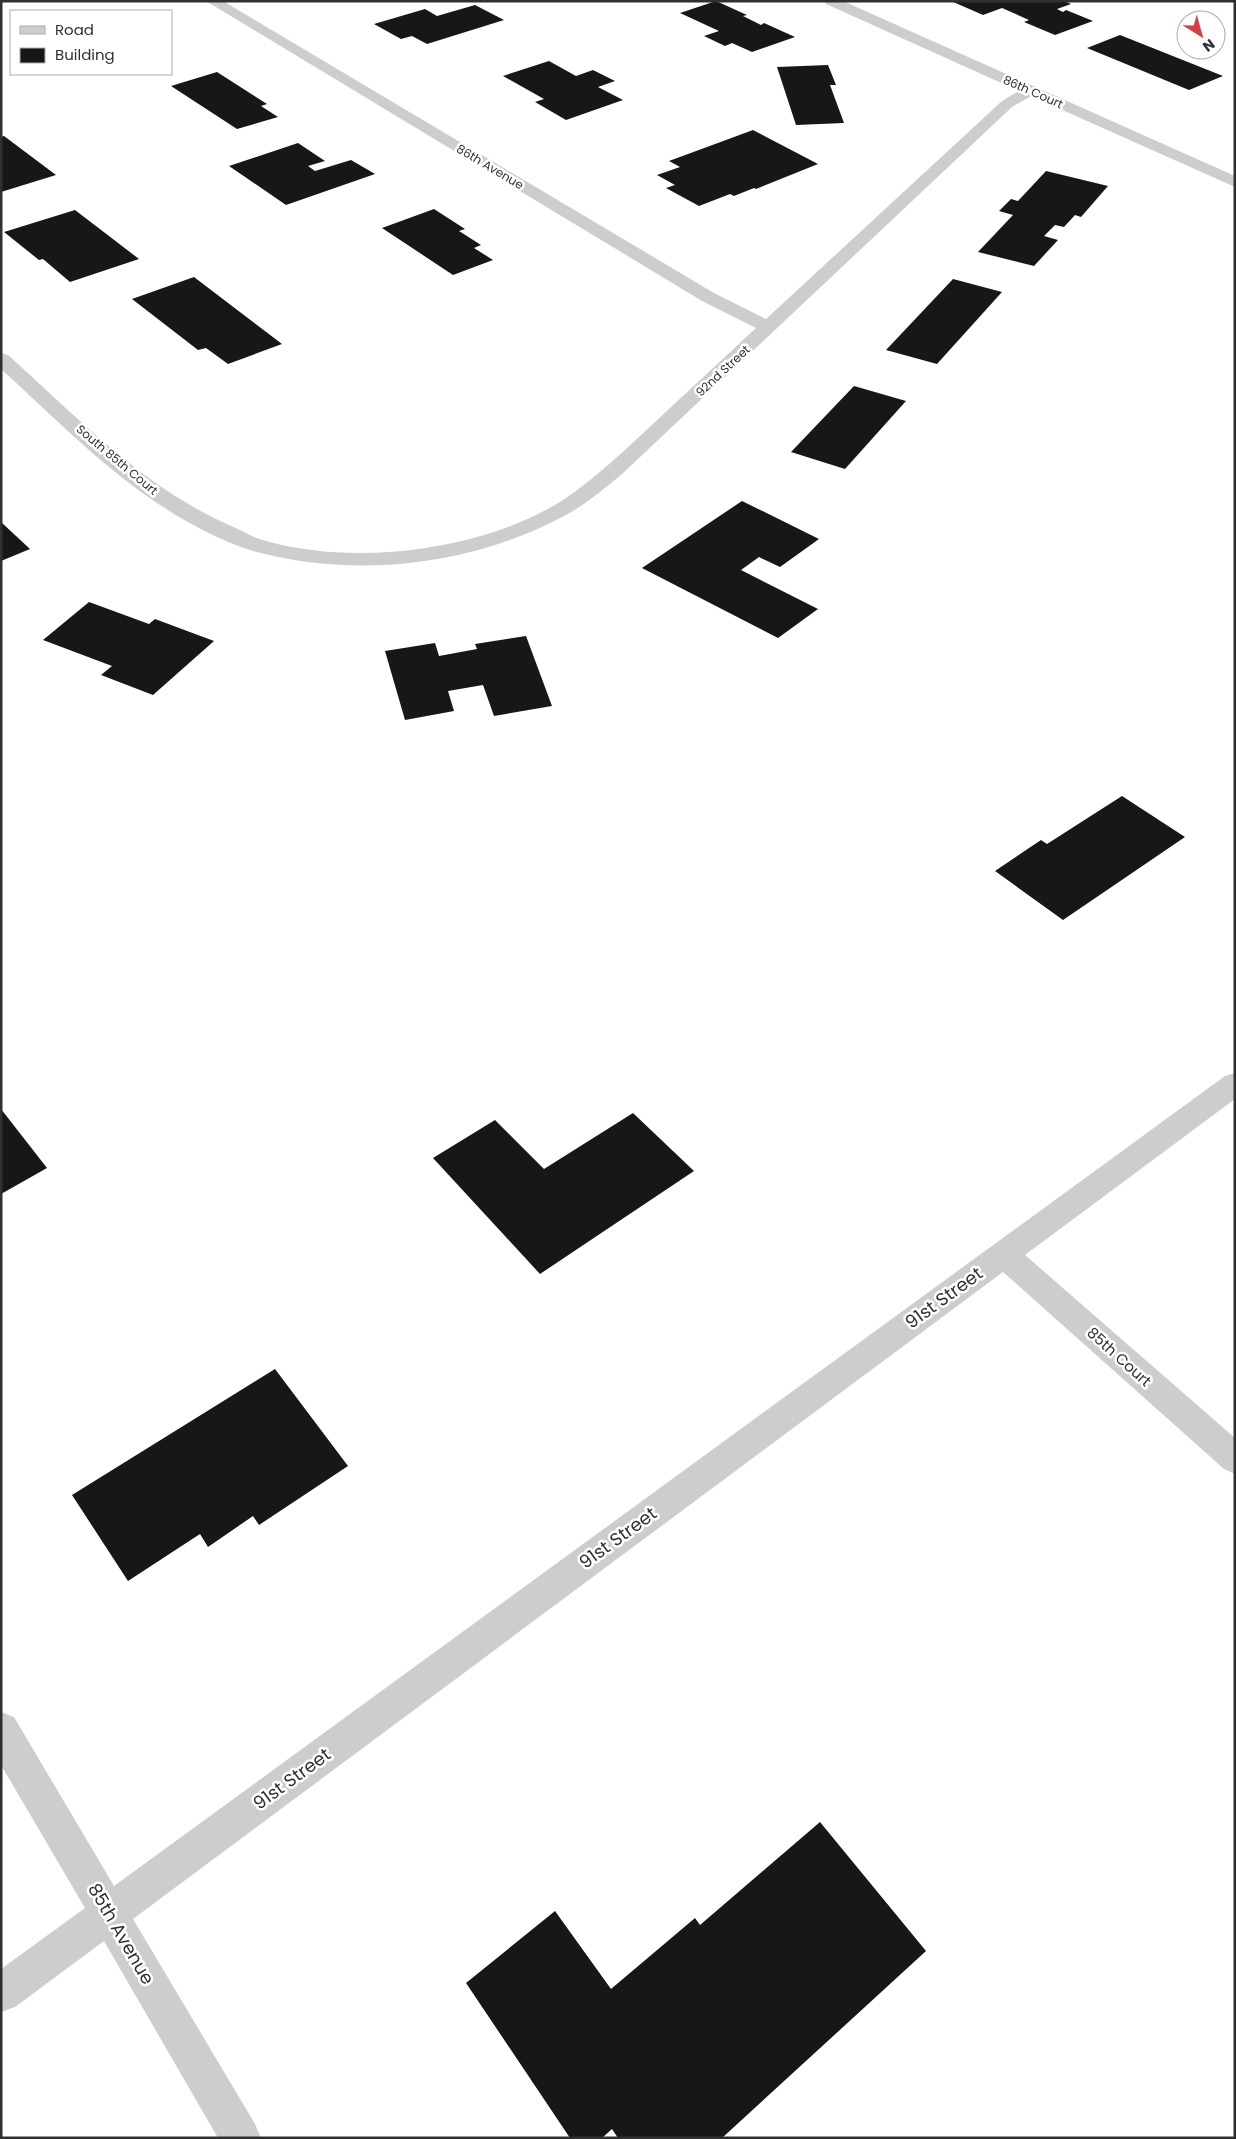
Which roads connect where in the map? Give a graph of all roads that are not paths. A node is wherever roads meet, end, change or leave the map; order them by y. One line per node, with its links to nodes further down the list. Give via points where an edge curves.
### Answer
1 (213, 1): 5 (street, 86th Avenue, via 708,297)
2 (831, 1): 3 (street, 86th Court)
3 (1030, 91): 4 (street, 86th Court); 5 (street, 92nd Street, via 1007,104)
4 (1235, 182)
5 (769, 328): 7 (street, 92nd Street, via 615,470 556,512 471,546 422,556)
6 (1, 359): 7 (street, South 85th Court, via 126,471 172,504 258,545 296,553)
7 (365, 560)
8 (1235, 1084): 9 (street, 91st Street)
9 (1003, 1254): 10 (street, 85th Court); 12 (street, 91st Street)
10 (1235, 1459)
11 (1, 1730): 12 (street, 85th Avenue)
12 (109, 1913): 13 (street, 91st Street); 14 (street, 85th Avenue)
13 (1, 1993)
14 (241, 2138)

